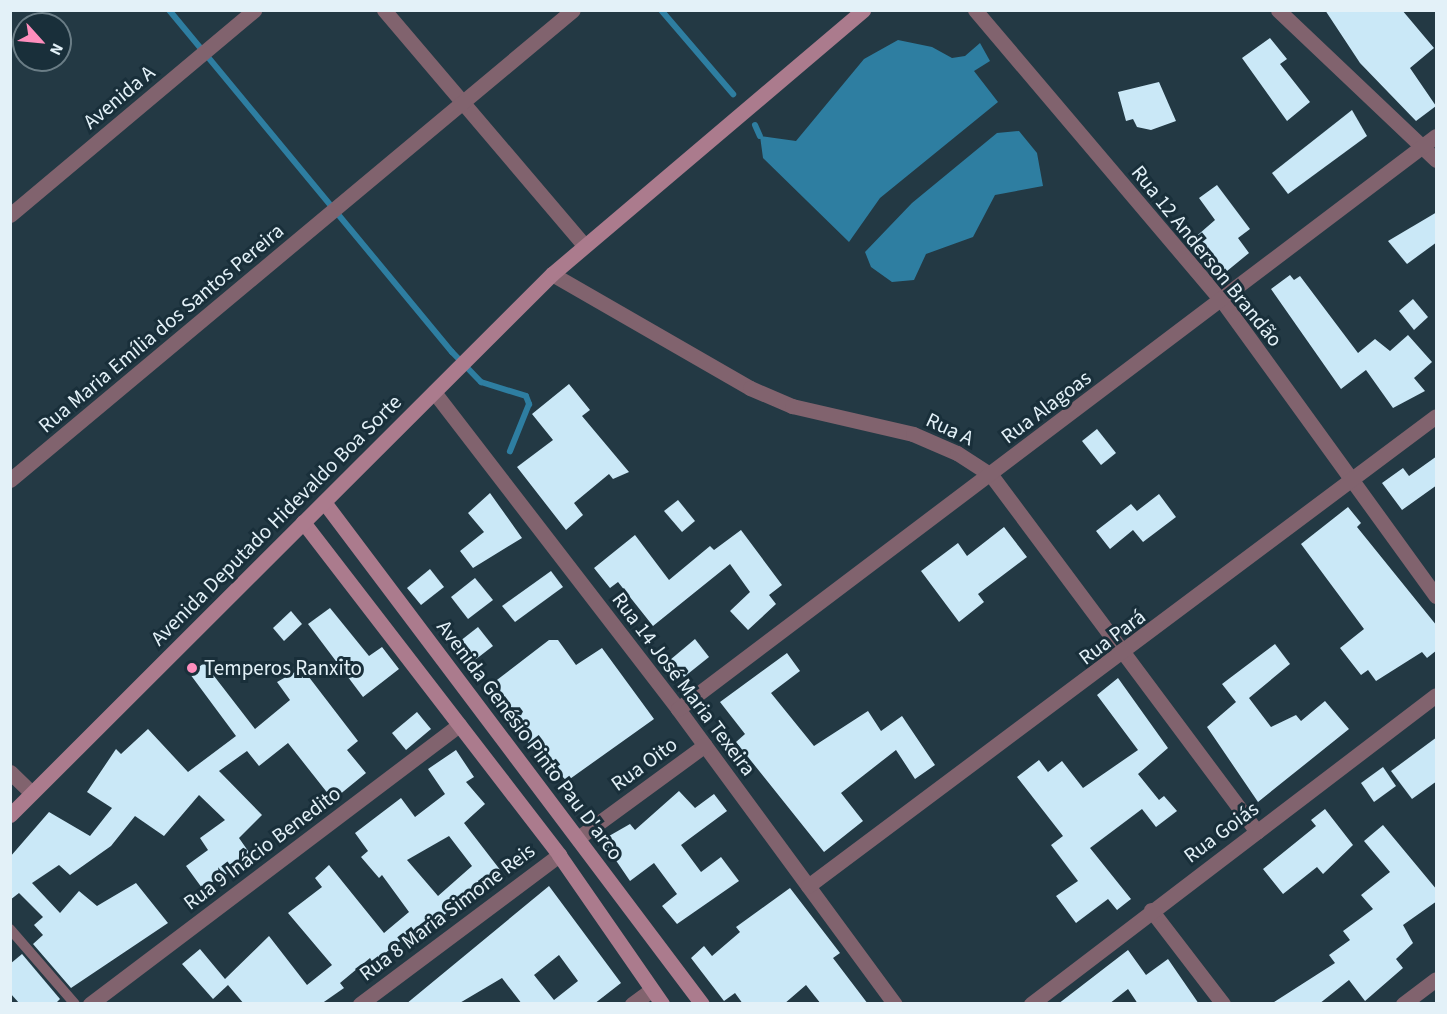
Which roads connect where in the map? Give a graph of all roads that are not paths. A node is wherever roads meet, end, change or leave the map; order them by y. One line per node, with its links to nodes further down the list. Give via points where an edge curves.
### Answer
1 (254, 10): 11 (street, Avenida A)
2 (384, 10): 7 (street)
3 (573, 10): 7 (street)
4 (863, 10): 12 (street, Avenida Deputado Hidevaldo Boa Sorte)
5 (975, 10): 14 (street, Rua 12 Anderson Brandão)
6 (1278, 10): 9 (street)
7 (460, 102): 12 (street); 18 (street, Rua Maria Emília dos Santos Pereira, via 310,232)
8 (1437, 136): 9 (street, Rua Alagoas)
9 (1422, 147): 10 (street); 14 (street, Rua Alagoas)
10 (1437, 160)
11 (10, 215)
12 (584, 245): 13 (street, Avenida Deputado Hidevaldo Boa Sorte)
13 (552, 274): 15 (street, Avenida Deputado Hidevaldo Boa Sorte); 17 (street, Rua A, via 750,388 792,406 913,434 957,453)
14 (1223, 302): 17 (street, Rua Alagoas); 19 (street, Rua 12 Anderson Brandão)
15 (434, 392): 20 (street, Avenida Deputado Hidevaldo Boa Sorte); 25 (street, Rua 14 José Maria Texeira)
16 (1437, 416): 19 (street, Rua Pará)
17 (991, 475): 23 (street, Rua A); 25 (street, Rua Alagoas)
18 (10, 480)
19 (1350, 480): 22 (street, Rua 12 Anderson Brandão); 23 (street, Rua Pará)
20 (324, 502): 21 (street, Avenida Deputado Hidevaldo Boa Sorte); 32 (street, Avenida Genésio Pinto Pau D'arco)
21 (303, 522): 26 (street); 29 (street, Avenida Deputado Hidevaldo Boa Sorte)
22 (1437, 596)
23 (1123, 656): 31 (street, Rua A); 34 (street, Rua Pará)
24 (1437, 695): 31 (street, Rua Goiás)
25 (678, 709): 27 (street, Rua 14 José Maria Texeira)
26 (459, 725): 33 (street); 40 (street, Rua 9 Inácio Benedito)
27 (705, 745): 32 (street, Rua Oito); 34 (street, Rua 14 José Maria Texeira)
28 (10, 772): 29 (street)
29 (32, 794): 30 (street, Avenida Deputado Hidevaldo Boa Sorte)
30 (10, 815)
31 (1257, 832): 35 (street, Rua Goiás)
32 (578, 838): 44 (street, Avenida Genésio Pinto Pau D'arco)
33 (558, 855): 38 (street); 41 (street, Rua 8 Maria Simone Reis)
34 (808, 886): 45 (street, Rua 14 José Maria Texeira)
35 (1150, 910): 46 (street, Rua Goiás); 47 (street)
36 (10, 929): 39 (lane)
37 (1437, 979): 48 (street)
38 (651, 990): 42 (street); 43 (street)
39 (75, 1004)
40 (90, 1004)
41 (360, 1004)
42 (632, 1004)
43 (662, 1004)
44 (702, 1004)
45 (895, 1004)
46 (1030, 1004)
47 (1223, 1004)
48 (1403, 1004)

